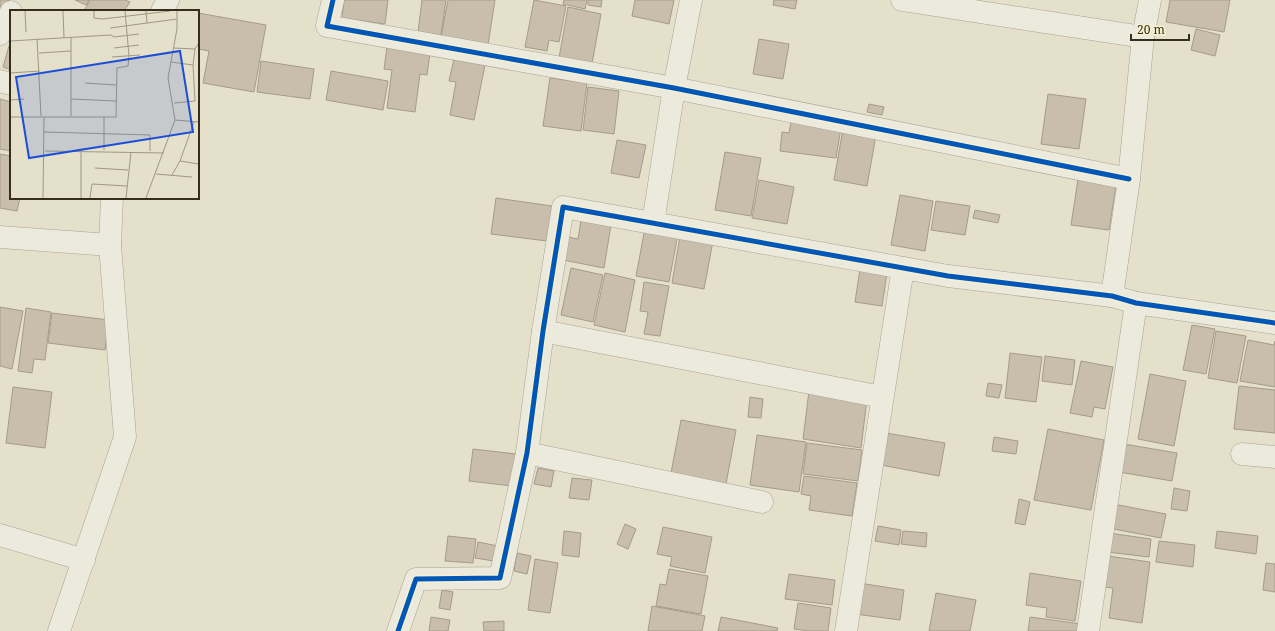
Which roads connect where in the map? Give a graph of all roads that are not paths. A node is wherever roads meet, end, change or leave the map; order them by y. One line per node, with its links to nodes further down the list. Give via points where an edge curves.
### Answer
1 (17, 0): 7 (street)
2 (168, 0): 8 (street)
3 (333, 0): 14 (street, via 327,26)
4 (691, 0): 14 (street)
5 (902, 0): 11 (street)
6 (1150, 0): 11 (street)
7 (12, 10)
8 (163, 10)
9 (10, 13): 10 (street)
10 (0, 34)
11 (1143, 36): 15 (street)
12 (0, 81): 13 (street)
13 (10, 84)
14 (674, 88): 15 (street); 17 (street)
15 (1129, 179): 21 (street)
16 (112, 199): 19 (street)
17 (653, 223): 20 (street); 24 (street, via 563,207)
18 (0, 236): 19 (street)
19 (110, 245): 31 (street, via 125,437)
20 (903, 268): 21 (street); 25 (street)
21 (1112, 296): 22 (street)
22 (1136, 303): 23 (street); 35 (street)
23 (1275, 323)
24 (543, 331): 25 (street); 26 (street)
25 (882, 397): 34 (street)
26 (527, 453): 29 (street); 33 (street, via 500,578 416,579)
27 (1242, 454): 28 (street)
28 (1275, 457)
29 (762, 502)
30 (0, 535): 31 (street)
31 (84, 560): 32 (street)
32 (59, 631)
33 (398, 631)
34 (846, 631)
35 (1088, 631)

